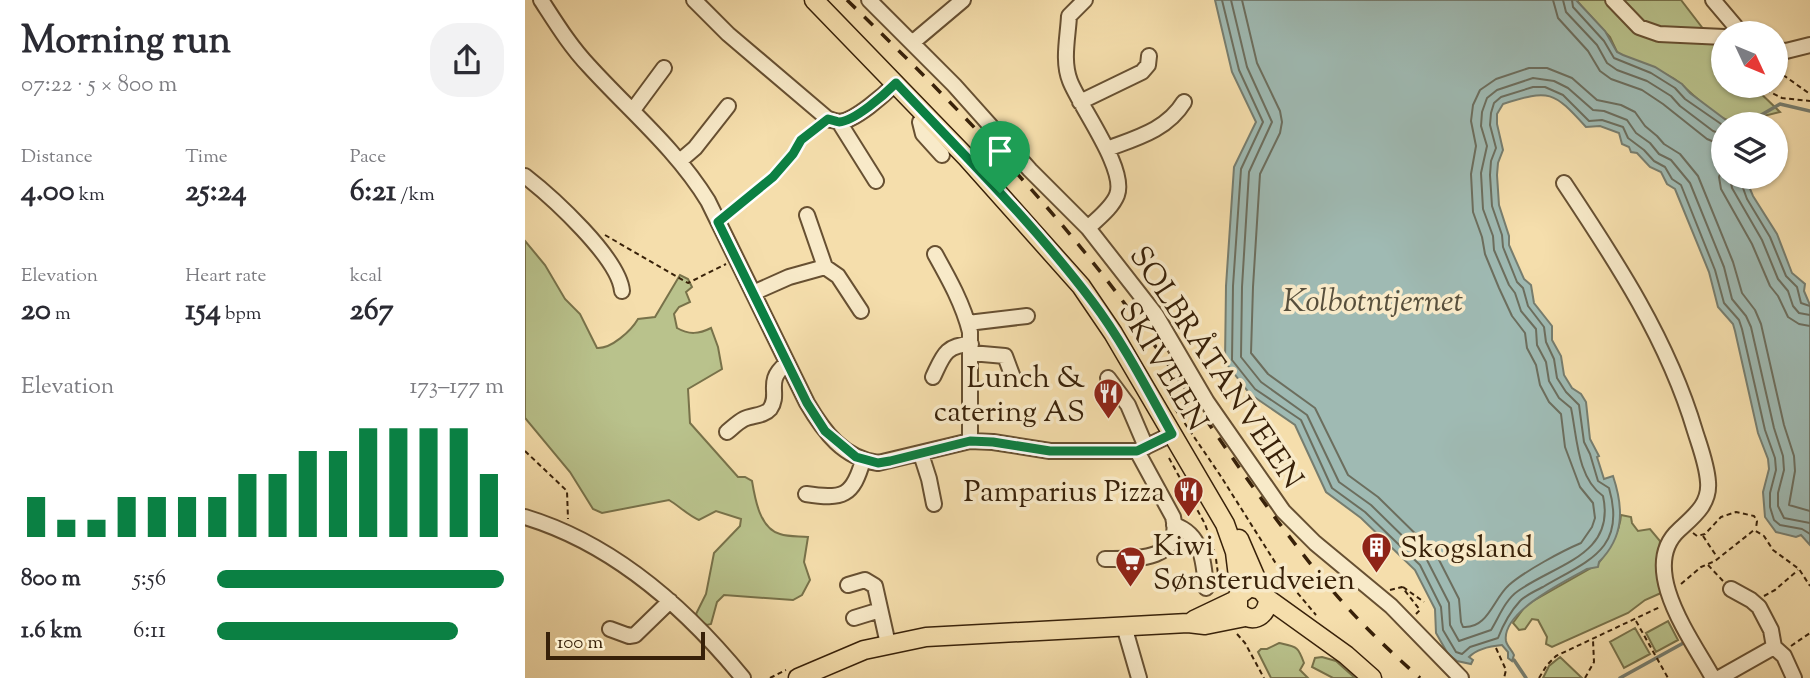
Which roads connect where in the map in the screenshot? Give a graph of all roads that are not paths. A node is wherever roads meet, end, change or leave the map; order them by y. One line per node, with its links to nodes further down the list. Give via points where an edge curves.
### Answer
1 (541, 0): 22 (street, via 587,64)
2 (694, 0): 23 (street, via 728,34)
3 (814, 0): 18 (main road, SKIVEIEN)
4 (869, 0): 13 (street, SOLBRÅTANVEIEN)
5 (963, 0): 13 (street)
6 (1062, 0): 10 (street)
7 (1085, 0): 10 (street)
8 (1613, 0): 12 (street, via 1639,26 1659,34)
9 (1713, 0): 11 (street)
10 (1069, 16): 19 (street, via 1066,65)
11 (1731, 21)
12 (1711, 36)
13 (912, 43): 32 (street, SOLBRÅTANVEIEN)
14 (1810, 45): 15 (street)
15 (1789, 50)
16 (1149, 56): 19 (street, via 1142,72)
17 (664, 68): 22 (street)
18 (896, 83): 23 (street, via 877,100); 46 (main road, SKIVEIEN, via 1081,286)
19 (1080, 102): 25 (street)
20 (1184, 102): 25 (street, via 1160,127)
21 (728, 106): 27 (street)
22 (633, 110): 27 (street)
23 (833, 120): 29 (street)
24 (920, 122): 26 (street, via 923,134)
25 (1107, 149): 32 (street, via 1119,183 1117,196)
26 (942, 155)
27 (681, 160): 36 (street, via 708,201)
28 (525, 176): 35 (street, via 579,226 621,278)
29 (876, 181)
30 (1564, 183): 77 (street, via 1622,273 1678,378 1700,448 1709,485 1704,503 1674,534 1663,568 1670,596)
31 (807, 215): 34 (street)
32 (1088, 228): 76 (street, SOLBRÅTANVEIEN, via 1156,315 1207,402 1283,511 1407,622)
33 (935, 254): 39 (street)
34 (825, 267): 36 (street); 37 (street, via 838,276)
35 (622, 291)
36 (753, 293): 41 (street)
37 (861, 311)
38 (1027, 316): 39 (street)
39 (968, 323): 40 (street)
40 (971, 348): 42 (street, via 954,346 947,351); 44 (street, via 1005,356); 47 (street)
41 (786, 364): 45 (street, via 773,378 768,411 741,420); 50 (street, via 825,431)
42 (933, 377)
43 (1108, 378): 48 (street, via 1128,405)
44 (1014, 380)
45 (727, 432)
46 (1172, 434): 48 (street); 54 (main road, SKIVEIEN)
47 (970, 441): 48 (street, via 1050,451); 49 (street)
48 (1142, 449): 55 (street)
49 (921, 454): 50 (street, via 878,463); 52 (street)
50 (863, 460): 51 (street, via 848,492)
51 (806, 494)
52 (934, 504)
53 (525, 517): 62 (street, via 600,550)
54 (1225, 524): 60 (main road, SKIVEIEN, via 1240,540); 61 (main road, SKIVEIEN, via 1235,552)
55 (1174, 525): 56 (street, via 1172,537 1160,553 1139,559); 59 (street, via 1185,528 1199,546)
56 (1105, 559)
57 (849, 585): 63 (street, via 871,582)
58 (1727, 585): 71 (street, via 1756,604)
59 (1206, 587)
60 (1264, 594): 61 (main road, via 1250,587); 66 (main road, via 1266,610); 68 (main road)
61 (1238, 596): 65 (main road); 66 (main road, via 1238,610)
62 (670, 601): 69 (street, via 635,635); 72 (street)
63 (880, 610): 64 (street); 70 (street)
64 (854, 618)
65 (1188, 623): 66 (main road); 67 (main road)
66 (1246, 623): 68 (main road)
67 (1124, 626): 70 (main road, via 961,634); 74 (street)
68 (1317, 626): 75 (main road)
69 (610, 629)
70 (888, 644): 73 (main road)
71 (1778, 650): 78 (street); 79 (street)
72 (743, 678)
73 (798, 678)
74 (1139, 678)
75 (1372, 678)
76 (1461, 678)
77 (1713, 678)
78 (1719, 678)
79 (1794, 678)

